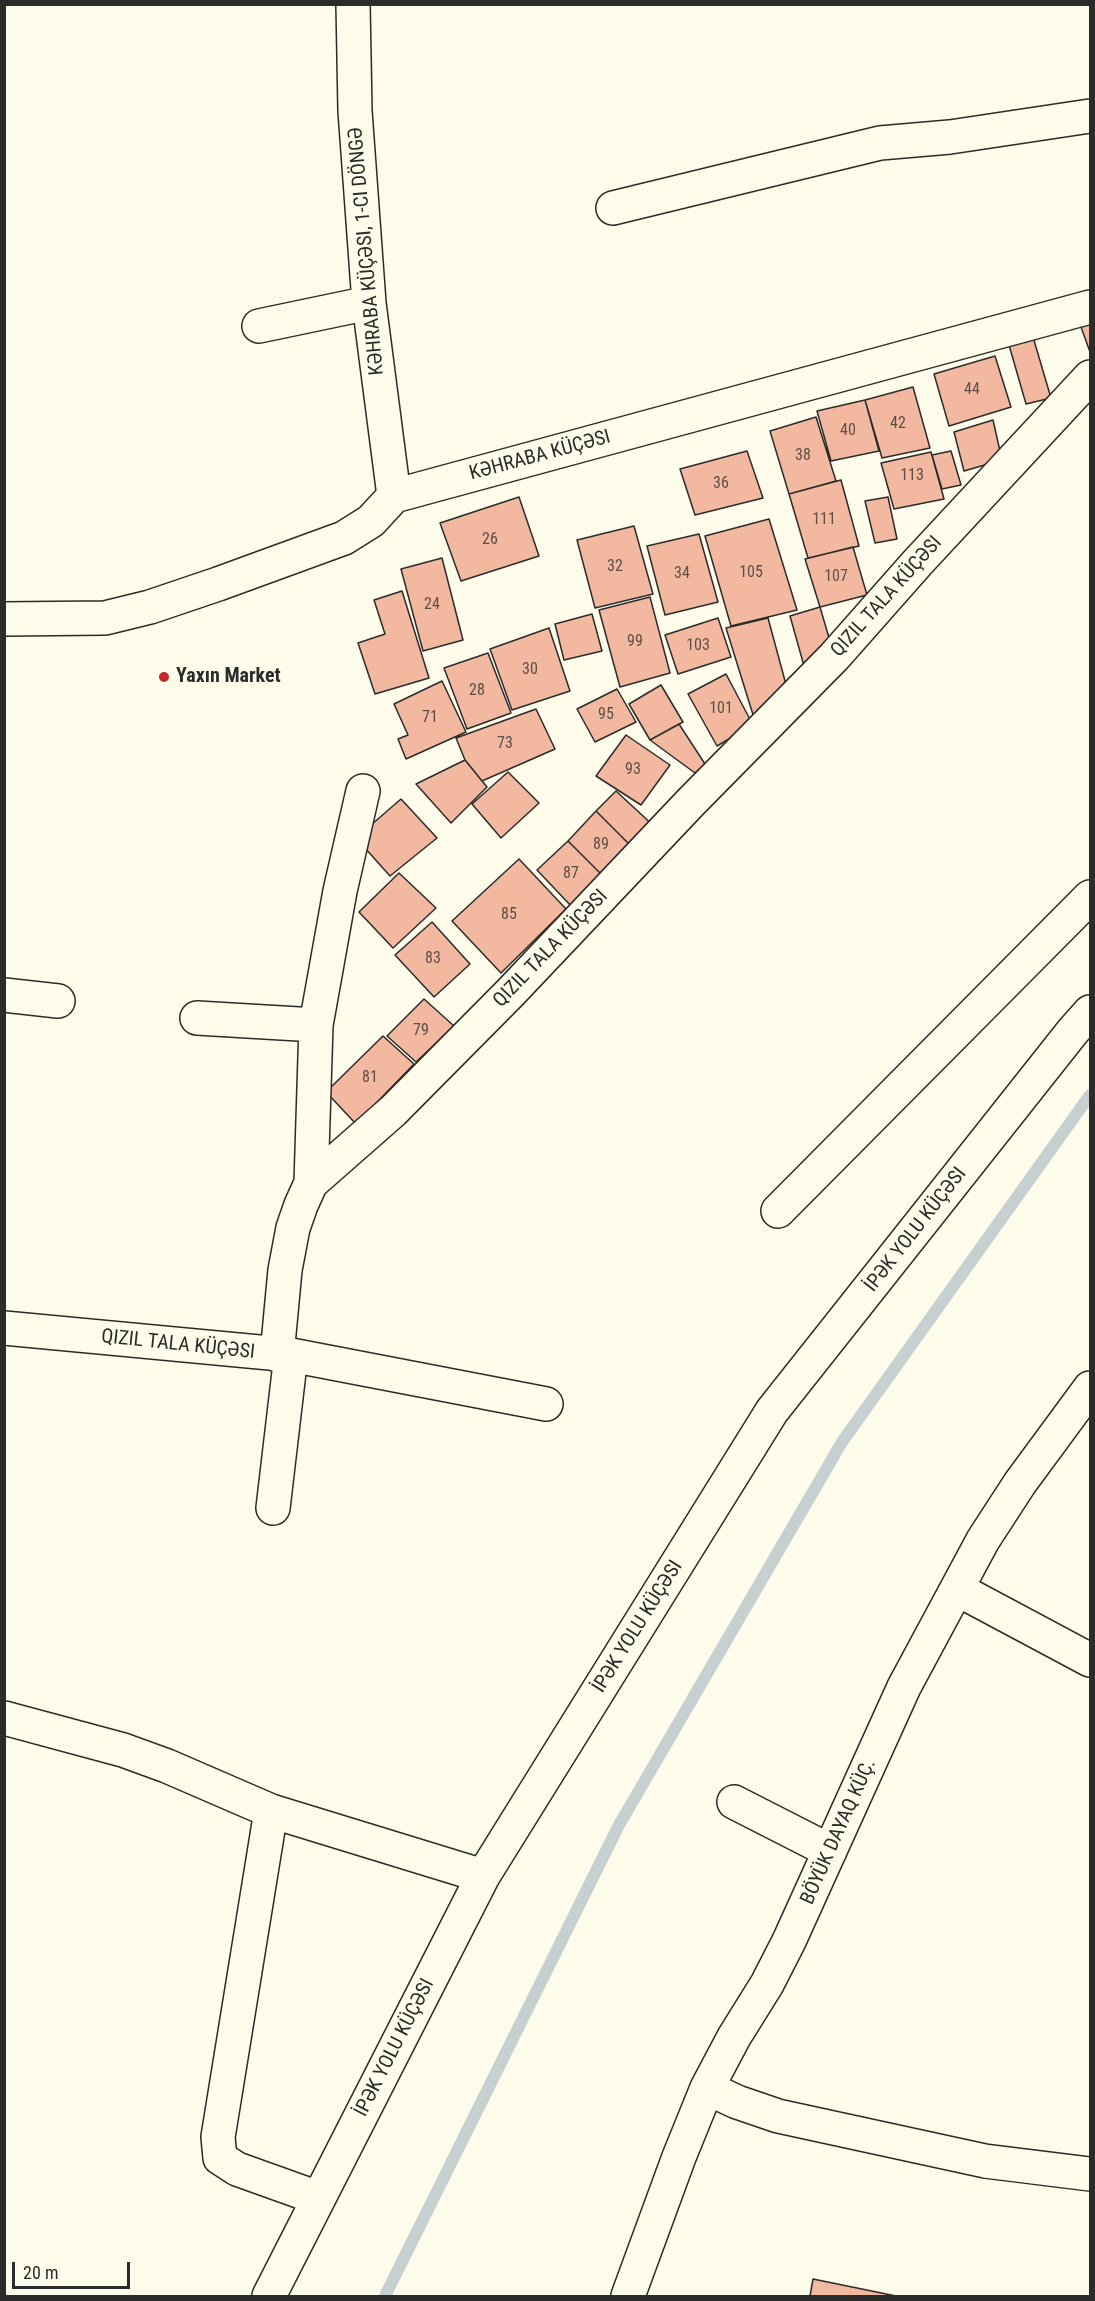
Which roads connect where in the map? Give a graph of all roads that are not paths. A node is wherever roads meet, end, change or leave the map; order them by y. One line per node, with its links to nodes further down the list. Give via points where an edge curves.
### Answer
1 (353, 4): 4 (street, KƏHRABA KÜÇƏSI, 1-CI DÖNGƏ, via 354,111)
2 (1090, 117): 3 (street, via 880,143)
3 (613, 208)
4 (369, 303): 6 (street); 8 (street, KƏHRABA KÜÇƏSI, 1-CI DÖNGƏ)
5 (1090, 307): 8 (street, KƏHRABA KÜÇƏSI)
6 (259, 326)
7 (1090, 377): 17 (street, via 834,657 510,993 393,1111)
8 (394, 496): 9 (street, via 371,521 344,538 150,607 105,618)
9 (4, 619)
10 (363, 791): 16 (street)
11 (1090, 897): 18 (street)
12 (4, 995): 13 (street)
13 (58, 1001)
14 (1090, 1012): 30 (street, İPƏK YOLU KÜÇƏSI, via 772,1411)
15 (197, 1018): 16 (street)
16 (316, 1025): 17 (street)
17 (311, 1183): 20 (street, via 300,1204 285,1270)
18 (778, 1211)
19 (4, 1328): 20 (street)
20 (284, 1355): 22 (street); 23 (street)
21 (1090, 1388): 24 (street, BÖYÜK DAYAQ KÜÇ., via 1020,1483)
22 (546, 1404)
23 (273, 1508)
24 (957, 1589): 25 (street); 29 (street, BÖYÜK DAYAQ KÜÇ., via 904,1687)
25 (1090, 1660)
26 (4, 1718): 28 (street, via 123,1750)
27 (734, 1802): 29 (street)
28 (271, 1811): 30 (street); 33 (street, via 218,2137 220,2158 237,2169)
29 (830, 1851): 31 (street, BÖYÜK DAYAQ KÜÇ., via 767,1984)
30 (483, 1875): 33 (street, İPƏK YOLU KÜÇƏSI)
31 (707, 2088): 32 (street, via 778,2116 985,2161); 35 (street, BÖYÜK DAYAQ KÜÇ.)
32 (1090, 2174)
33 (318, 2198): 34 (street, İPƏK YOLU KÜÇƏSI)
34 (269, 2296)
35 (628, 2296)

